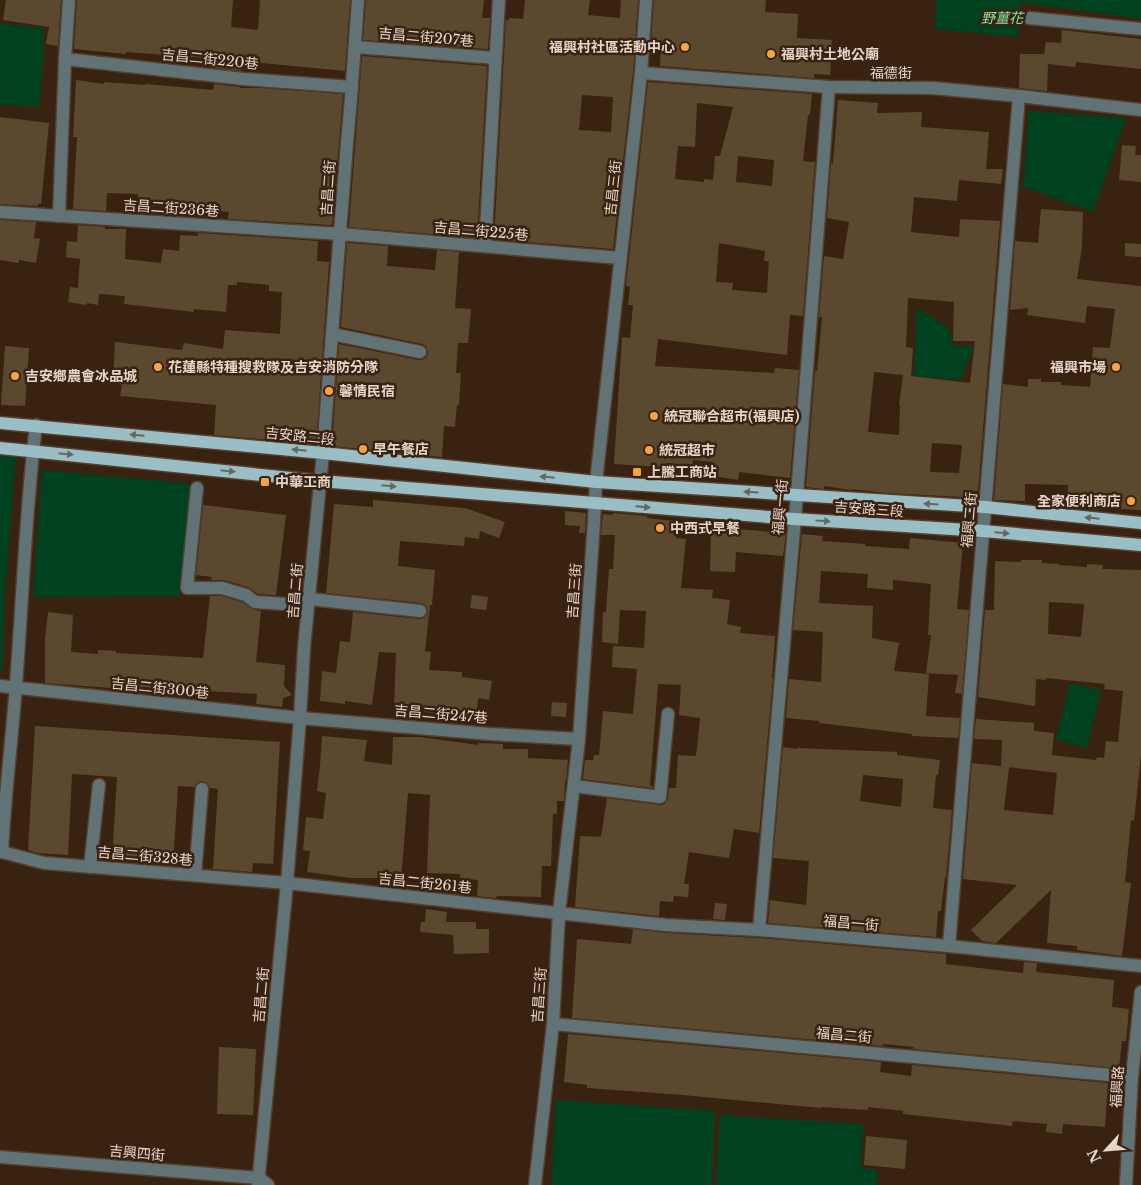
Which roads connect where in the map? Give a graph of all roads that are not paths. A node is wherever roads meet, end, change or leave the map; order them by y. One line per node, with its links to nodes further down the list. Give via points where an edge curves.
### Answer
1 (69, 0): 9 (street)
2 (358, 0): 7 (street, 吉昌二街)
3 (499, 0): 8 (street)
4 (646, 0): 10 (street, 吉昌三街)
5 (1029, 18): 6 (street)
6 (1141, 29)
7 (355, 47): 8 (street, 吉昌二街207巷); 11 (street, 吉昌二街)
8 (495, 58): 18 (street)
9 (65, 59): 11 (street, 吉昌二街220巷, via 244,79); 16 (street)
10 (641, 72): 12 (street, 福德街); 19 (street, 吉昌三街)
11 (352, 87): 17 (street, 吉昌二街)
12 (829, 87): 13 (street, 福德街, via 933,88); 30 (street, 福興一街)
13 (1019, 96): 14 (street, 福德街); 32 (street, 福興二街)
14 (1141, 110)
15 (0, 212): 16 (street, 吉昌二街236巷)
16 (59, 216): 17 (street, 吉昌二街236巷)
17 (340, 234): 18 (street, 吉昌二街225巷); 20 (street, 吉昌二街)
18 (485, 246): 19 (street, 吉昌二街225巷)
19 (620, 258): 28 (street, 吉昌三街)
20 (332, 334): 21 (street); 26 (street, 吉昌二街)
21 (420, 352)
22 (0, 422): 23 (main road, 吉安路二段)
23 (36, 425): 25 (street); 26 (main road, 吉安路二段, one-way to 23)
24 (0, 448): 25 (main road)
25 (32, 451): 27 (main road, one-way to 27); 40 (street)
26 (323, 453): 27 (street, 吉昌二街); 28 (main road, 吉安路二段, one-way to 26)
27 (320, 480): 31 (main road, one-way to 31); 37 (street, 吉昌二街)
28 (596, 482): 30 (main road, 吉安路三段, one-way to 28); 31 (street, 吉昌三街)
29 (197, 488): 37 (street, via 187,588 222,588 246,595 255,602 285,604)
30 (797, 495): 32 (main road, 吉安路三段, one-way to 30); 33 (street, 福興一街)
31 (595, 503): 33 (main road, 吉安路三段, one-way to 33); 43 (street, 吉昌三街)
32 (985, 507): 34 (main road, 吉安路三段, one-way to 32); 35 (street, 福興二街)
33 (794, 519): 35 (main road, 吉安路三段, one-way to 35); 53 (street, 福興一街)
34 (1141, 522)
35 (983, 531): 36 (main road, 吉安路三段, one-way to 36); 54 (street, 福興二街)
36 (1141, 545)
37 (310, 599): 38 (street); 42 (street, 吉昌二街)
38 (420, 611)
39 (0, 686): 40 (street, 吉昌二街300巷)
40 (16, 688): 42 (street, 吉昌二街300巷); 47 (street)
41 (668, 714): 45 (street, via 660,798)
42 (300, 718): 43 (street, 吉昌二街247巷); 51 (street, 吉昌二街)
43 (579, 739): 45 (street, 吉昌三街)
44 (99, 785): 49 (street)
45 (574, 786): 52 (street, 吉昌三街)
46 (202, 789): 50 (street)
47 (2, 800): 48 (street)
48 (1, 852): 49 (street, 吉昌二街328巷, via 44,863)
49 (90, 867): 50 (street, 吉昌二街328巷)
50 (195, 876): 51 (street, 吉昌二街328巷)
51 (287, 883): 52 (street, 吉昌二街261巷); 60 (street, 吉昌二街)
52 (559, 913): 53 (street, 福昌一街, via 666,925); 57 (street, 吉昌三街)
53 (759, 930): 54 (street, 福昌一街)
54 (949, 946): 55 (street, 福昌一街)
55 (1141, 966)
56 (1141, 992): 58 (street, 福興路)
57 (553, 1024): 58 (street, 福昌二街); 61 (street, 吉昌三街)
58 (1132, 1076): 62 (street, 福興路)
59 (0, 1157): 60 (street, 吉興四街)
60 (262, 1183)
61 (534, 1185)
62 (1126, 1185)

